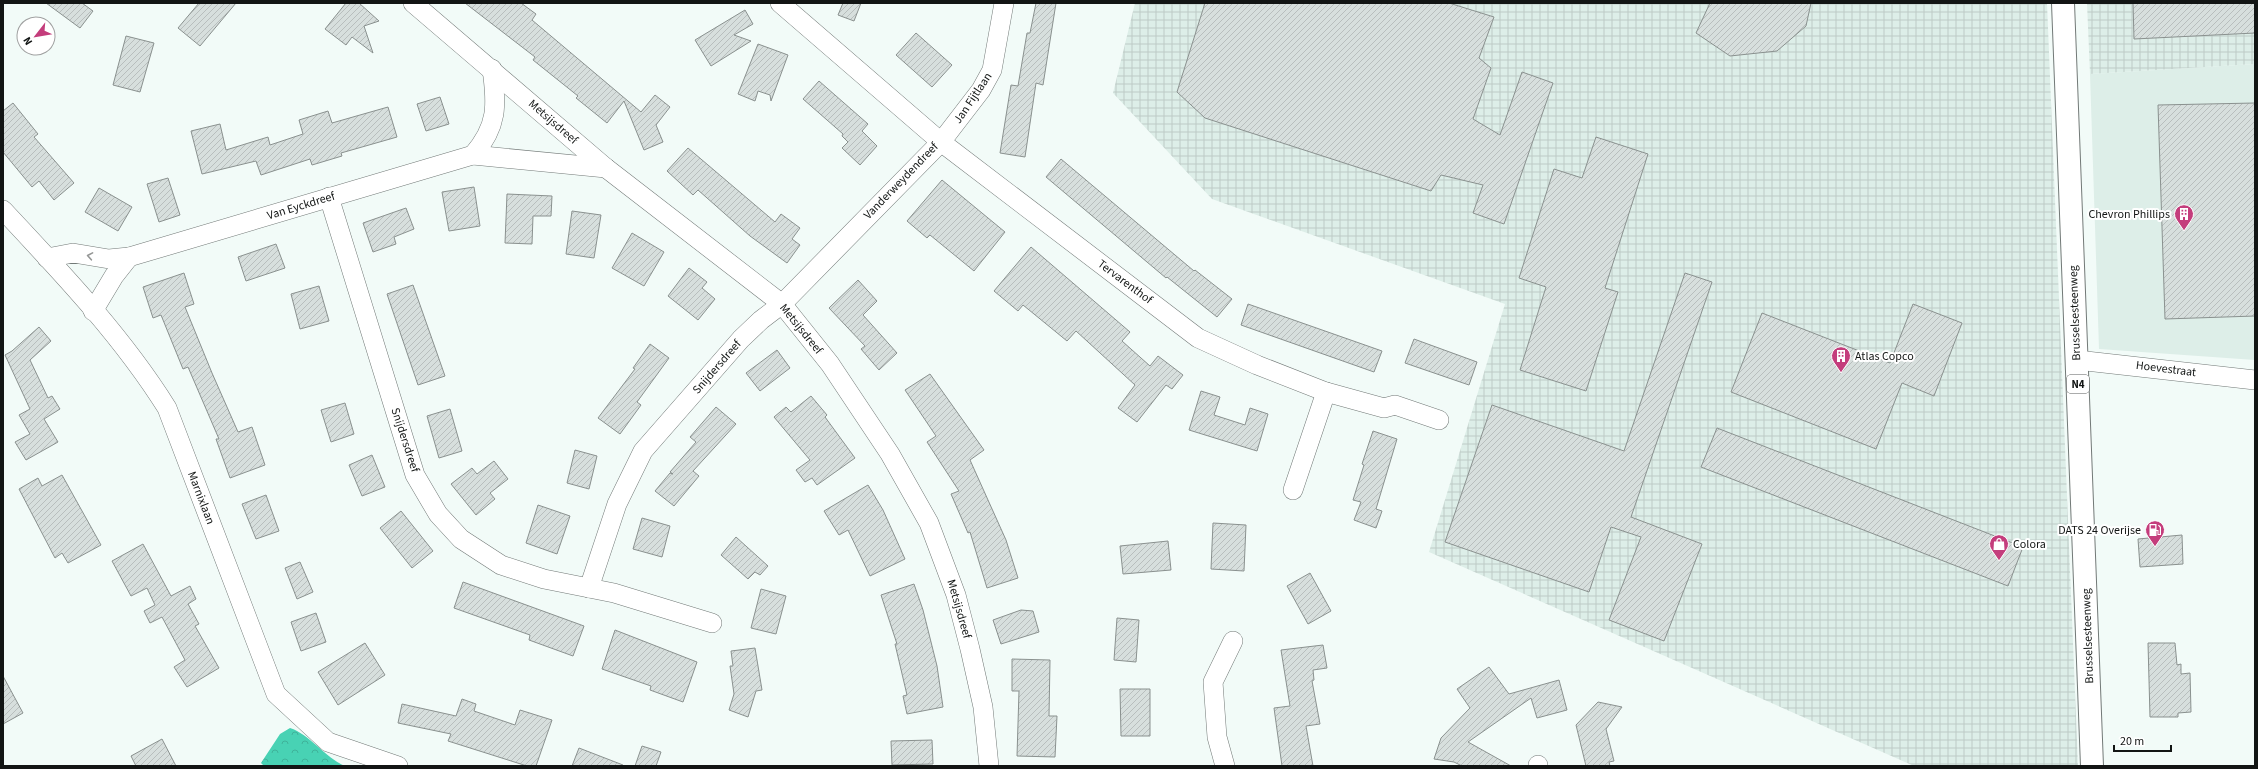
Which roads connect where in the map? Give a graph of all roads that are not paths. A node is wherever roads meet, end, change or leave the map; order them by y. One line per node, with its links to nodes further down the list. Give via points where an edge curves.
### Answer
1 (412, 3): 5 (street, Metsijsdreef)
2 (780, 3): 6 (street, Vanderweydendreef)
3 (1004, 3): 6 (street, Jan Fijtlaan, via 992,70 981,90)
4 (2064, 3): 15 (main road, Brusselsesteenweg / N4)
5 (492, 69): 7 (street, via 496,95 493,122 488,135); 8 (street, Metsijsdreef)
6 (941, 142): 13 (street, Vanderweydendreef); 17 (street, Tervarenthof, via 1198,338)
7 (473, 155): 8 (street, Van Eyckdreef); 9 (street, Van Eyckdreef)
8 (606, 168): 13 (street, Metsijsdreef)
9 (329, 197): 11 (street, Van Eyckdreef); 20 (street, Snijdersdreef, via 416,475 438,514 461,539 501,565 544,580)
10 (3, 210): 12 (street, Marnixlaan)
11 (128, 257): 12 (street, Van Eyckdreef, one-way to 12, via 109,259 73,253); 14 (street)
12 (47, 258): 14 (street, Marnixlaan)
13 (782, 304): 20 (street, Snijdersdreef, via 741,339 643,451 617,504); 24 (street, Metsijsdreef, via 830,364 890,454 929,523 956,595 968,641 983,707)
14 (93, 311): 23 (street, Marnixlaan, via 143,370 167,408 276,694 328,742)
15 (2077, 360): 16 (street, Hoevestraat); 26 (main road, Brusselsesteenweg / N4)
16 (2255, 380)
17 (1326, 392): 18 (street, Tervarenthof, via 1384,408 1395,405); 19 (street)
18 (1439, 420)
19 (1293, 490)
20 (589, 588): 21 (street, Snijdersdreef)
21 (712, 622)
22 (1233, 642): 25 (street, via 1213,682 1217,737)
23 (398, 766)
24 (989, 766)
25 (1225, 766)
26 (2092, 766)

